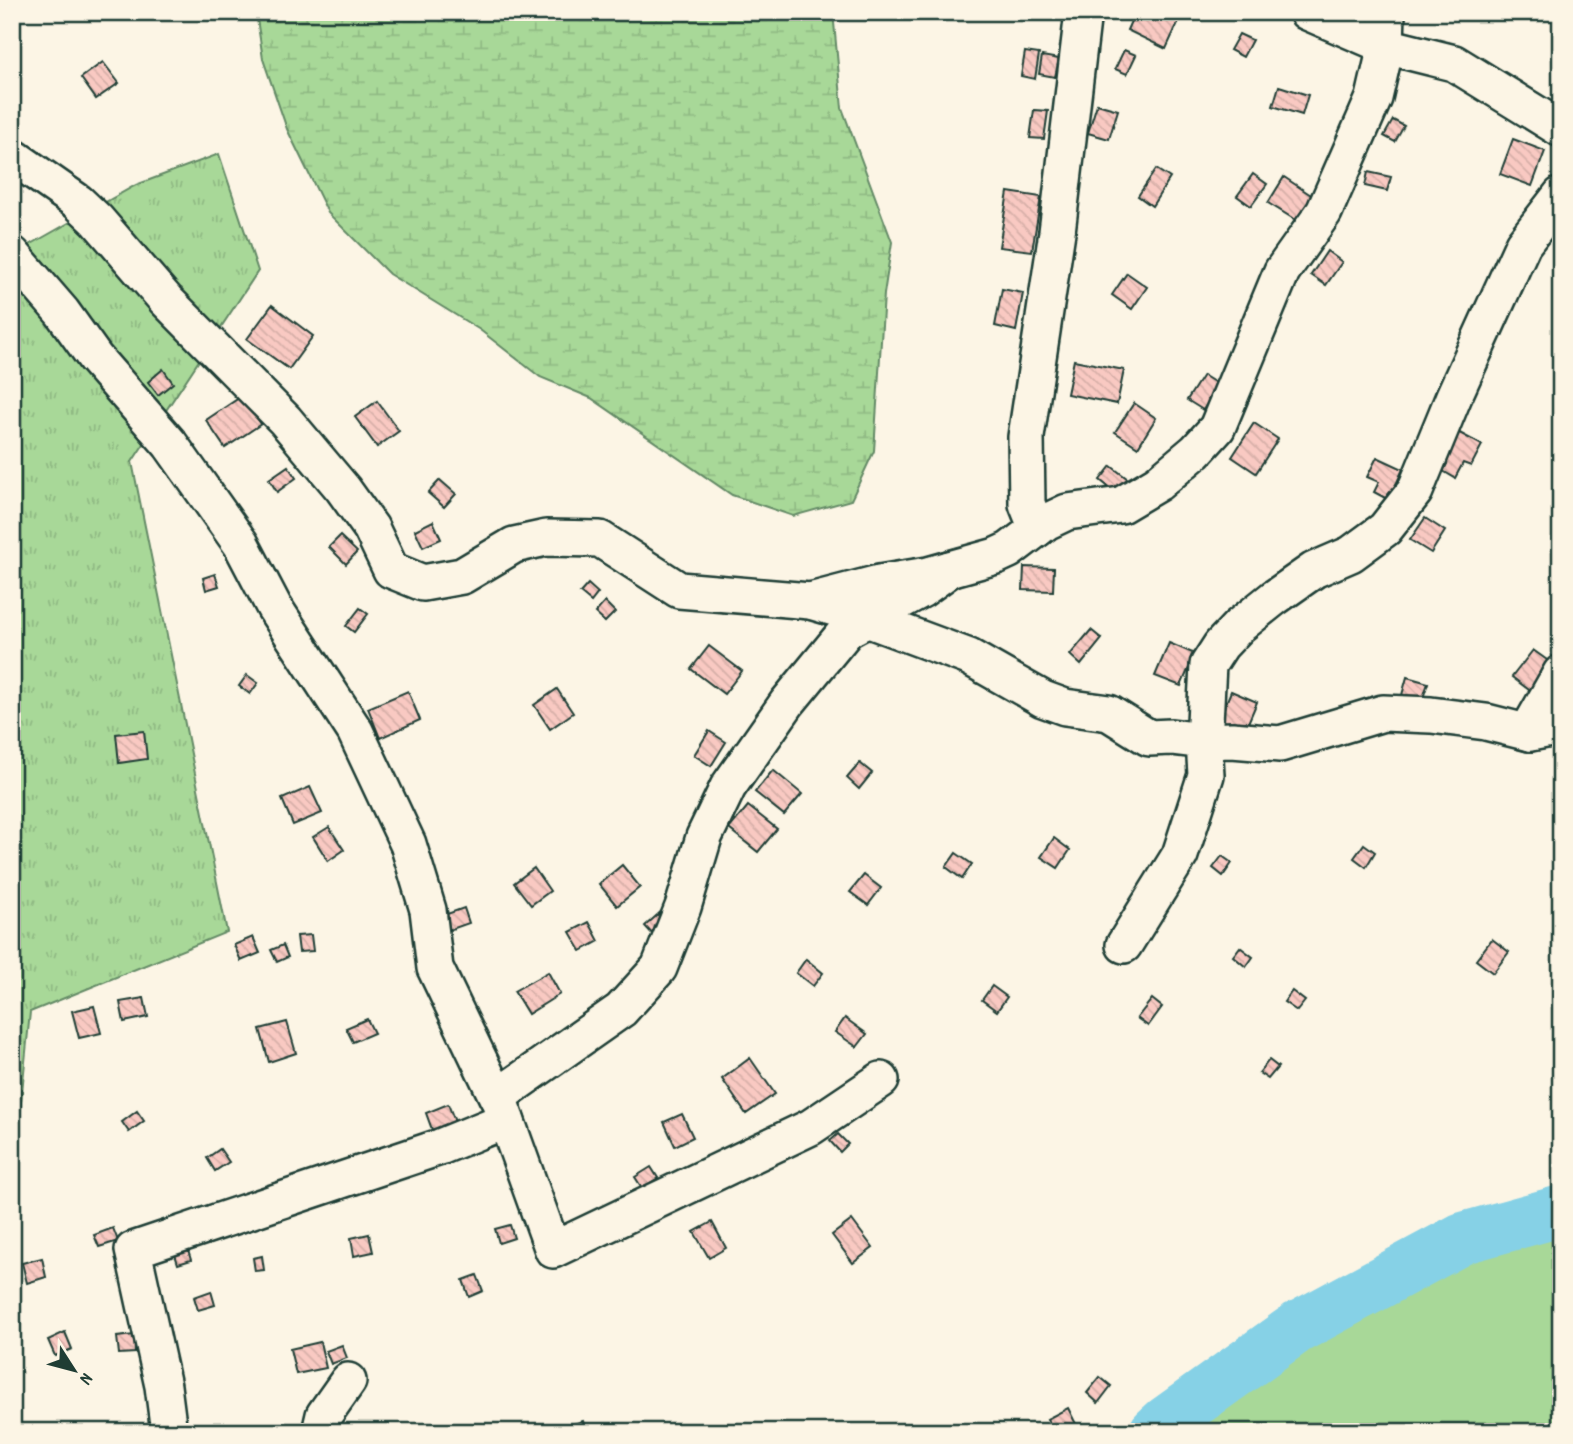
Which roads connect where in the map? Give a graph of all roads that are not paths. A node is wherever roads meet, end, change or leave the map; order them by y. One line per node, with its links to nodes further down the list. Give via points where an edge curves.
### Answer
1 (1083, 12): 8 (street, via 1026,437 1027,504)
2 (1307, 12): 3 (street)
3 (1386, 29): 4 (street, via 1454,63); 8 (street, via 1369,111 1324,212 1282,271 1217,428 1158,483 1121,505 1067,512)
4 (1561, 129)
5 (12, 156): 10 (street, via 97,220 166,300 285,420 371,528 391,570 423,583 462,576 514,545 546,538 600,539 679,590)
6 (1561, 195): 14 (street, via 1523,244 1415,491 1385,529 1274,598 1221,645 1208,665)
7 (12, 254): 17 (street, via 170,444 241,544 274,607 355,731 408,844 428,910 435,968)
8 (1037, 529): 9 (street, via 1009,550)
9 (950, 569): 10 (street); 11 (street)
10 (810, 601): 11 (street)
11 (869, 619): 14 (street, via 968,657 1043,699 1109,713 1149,738); 17 (street, via 847,630 787,703 728,787 704,837 659,968 621,1010)
12 (1561, 673): 13 (street, via 1533,722)
13 (1545, 730): 14 (street, via 1383,713 1280,744)
14 (1204, 741): 15 (street, via 1206,775 1180,855)
15 (1124, 945)
16 (881, 1080): 17 (street, via 811,1128 554,1250)
17 (502, 1109): 19 (street, via 440,1147 133,1250)
18 (348, 1381): 20 (street, via 324,1415)
19 (169, 1432)
20 (320, 1432)

